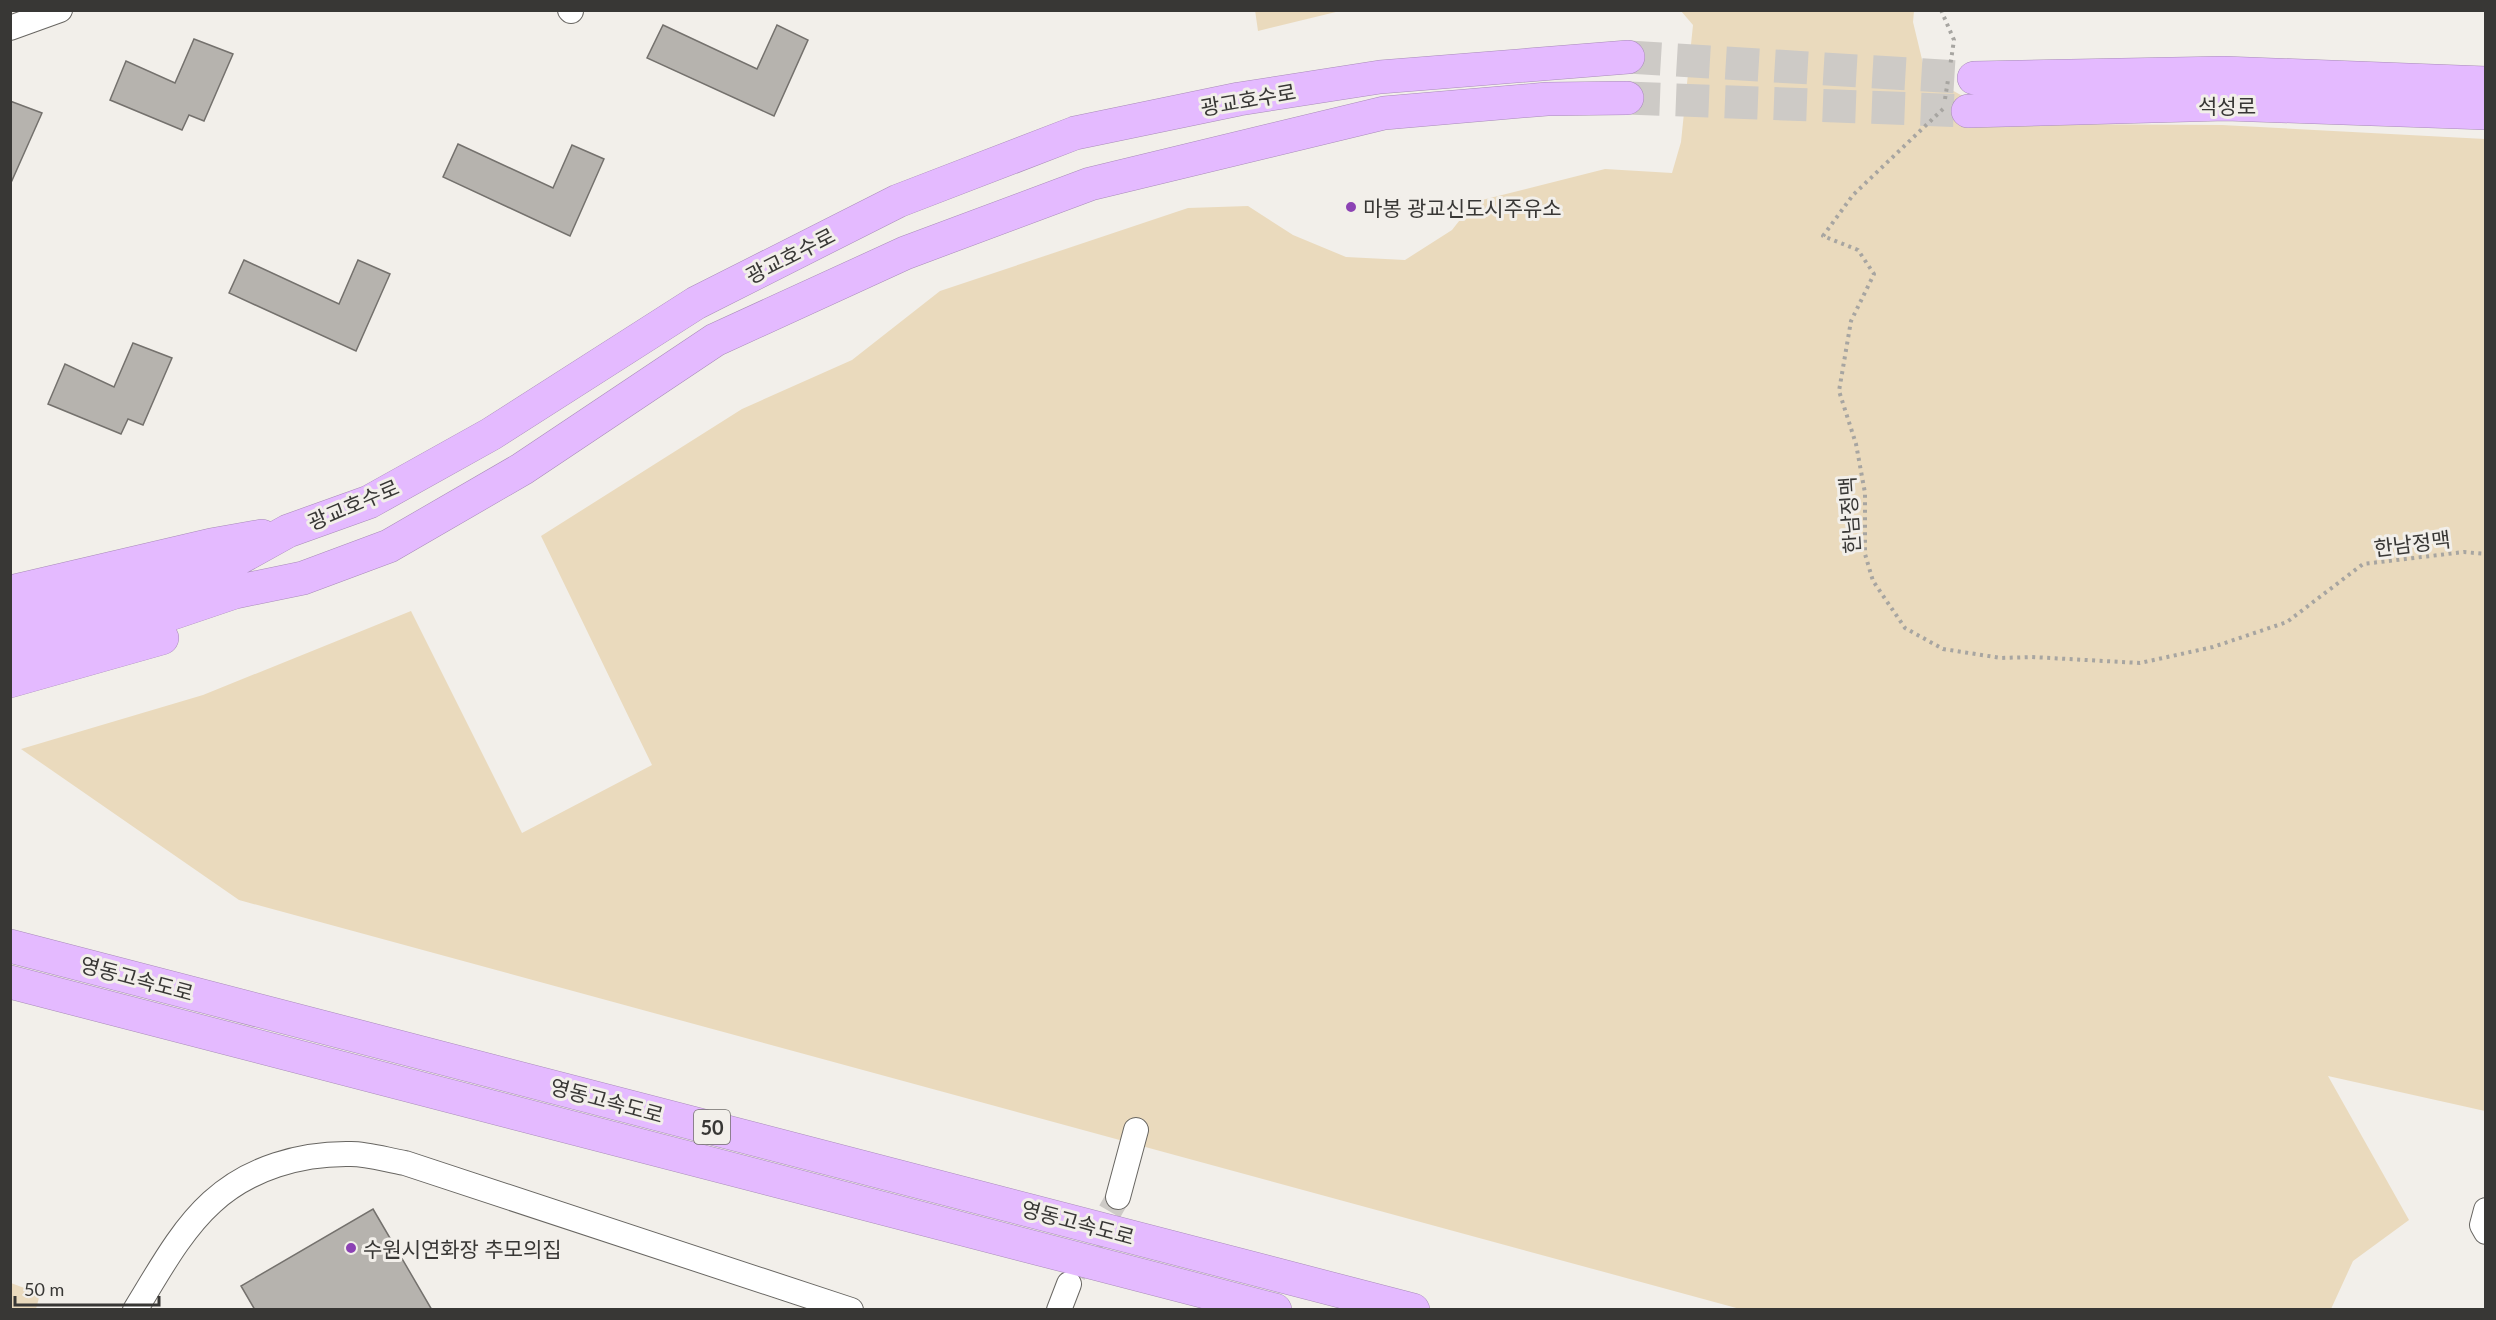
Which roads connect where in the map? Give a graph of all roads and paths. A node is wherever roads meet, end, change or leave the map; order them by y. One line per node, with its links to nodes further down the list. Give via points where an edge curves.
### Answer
1 (60, 10): 3 (street)
2 (1941, 10): 11 (path, 한남정맥, via 1954,40 1944,108 1853,195 1823,236 1858,250 1874,274 1851,321 1839,391 1856,444 1865,493 1865,554 1873,581 1905,628 1943,649 2001,658 2140,663 2213,647 2287,622 2363,564 2464,552)
3 (10, 28)
4 (1628, 57): 10 (highway, 광교호수로, via 1380,77 1239,99 1075,133 898,201 696,303 491,434 369,502)
5 (1974, 78): 6 (highway, 석성로, via 2224,73)
6 (2486, 83)
7 (1627, 98): 12 (highway, 광교호수로, via 1547,99 1384,113 1079,188 906,253 715,340 522,469 390,546)
8 (1968, 111): 9 (highway, 석성로, via 2226,104)
9 (2486, 113)
10 (288, 531): 13 (highway); 14 (highway, 광교호수로)
11 (2486, 554)
12 (303, 578): 14 (highway, 광교호수로); 17 (highway, via 250,611)
13 (10, 592)
14 (159, 602): 15 (highway, 광교호수로); 16 (highway, 광교호수로)
15 (10, 622)
16 (10, 652)
17 (10, 681)
18 (10, 946): 29 (highway, 영동고속도로 / 50)
19 (10, 982): 28 (highway, 영동고속도로 / 50)
20 (1136, 1130): 21 (street)
21 (1118, 1197)
22 (2486, 1210): 23 (street, via 2482,1225)
23 (2486, 1232)
24 (1069, 1284): 27 (street)
25 (135, 1310): 26 (street, via 183,1235 212,1202 254,1172 303,1157 352,1154 405,1163)
26 (851, 1310)
27 (1059, 1310)
28 (1275, 1310)
29 (1413, 1310)

